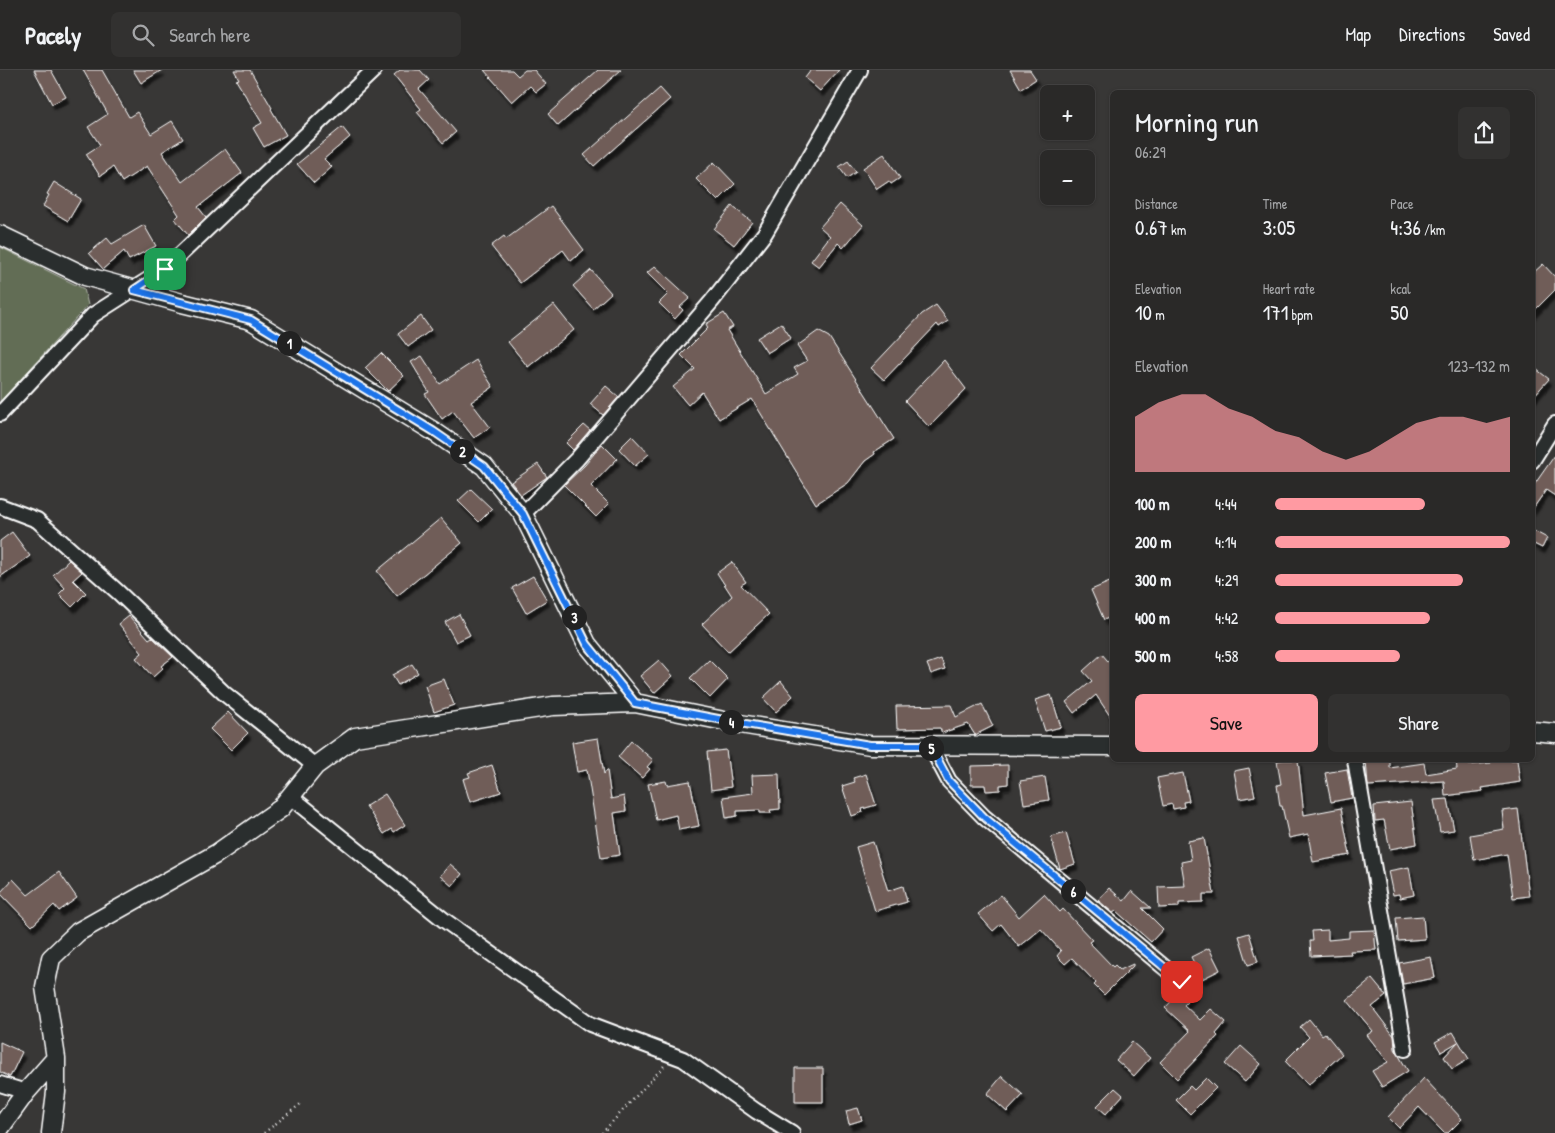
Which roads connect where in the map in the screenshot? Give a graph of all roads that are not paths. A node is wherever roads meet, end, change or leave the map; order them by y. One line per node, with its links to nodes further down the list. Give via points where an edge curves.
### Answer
1 (374, 70): 4 (street, via 165,269)
2 (860, 70): 9 (street, via 765,233 584,452)
3 (0, 235): 4 (street, via 85,276)
4 (134, 290): 5 (street, via 93,315); 9 (street, via 251,320 433,431 484,466)
5 (0, 414)
6 (1555, 424): 7 (street)
7 (1535, 456)
8 (0, 506): 16 (street, via 37,520 225,694)
9 (523, 514): 10 (street, via 587,644)
10 (635, 703): 13 (street, via 870,745); 16 (street, via 553,706 355,737)
11 (1535, 731): 12 (street)
12 (1555, 733)
13 (930, 745): 14 (street); 18 (street, via 949,781 984,817)
14 (1110, 746)
15 (1355, 762): 19 (street)
16 (315, 766): 17 (street)
17 (290, 796): 20 (street, via 280,809 216,854 78,932 51,958 45,987); 25 (street, via 444,920 590,1024 683,1059)
18 (1182, 982)
19 (1405, 1049)
20 (56, 1058): 22 (street); 24 (street)
21 (0, 1084): 22 (street)
22 (26, 1092): 23 (street)
23 (0, 1128)
24 (51, 1133)
25 (792, 1133)

